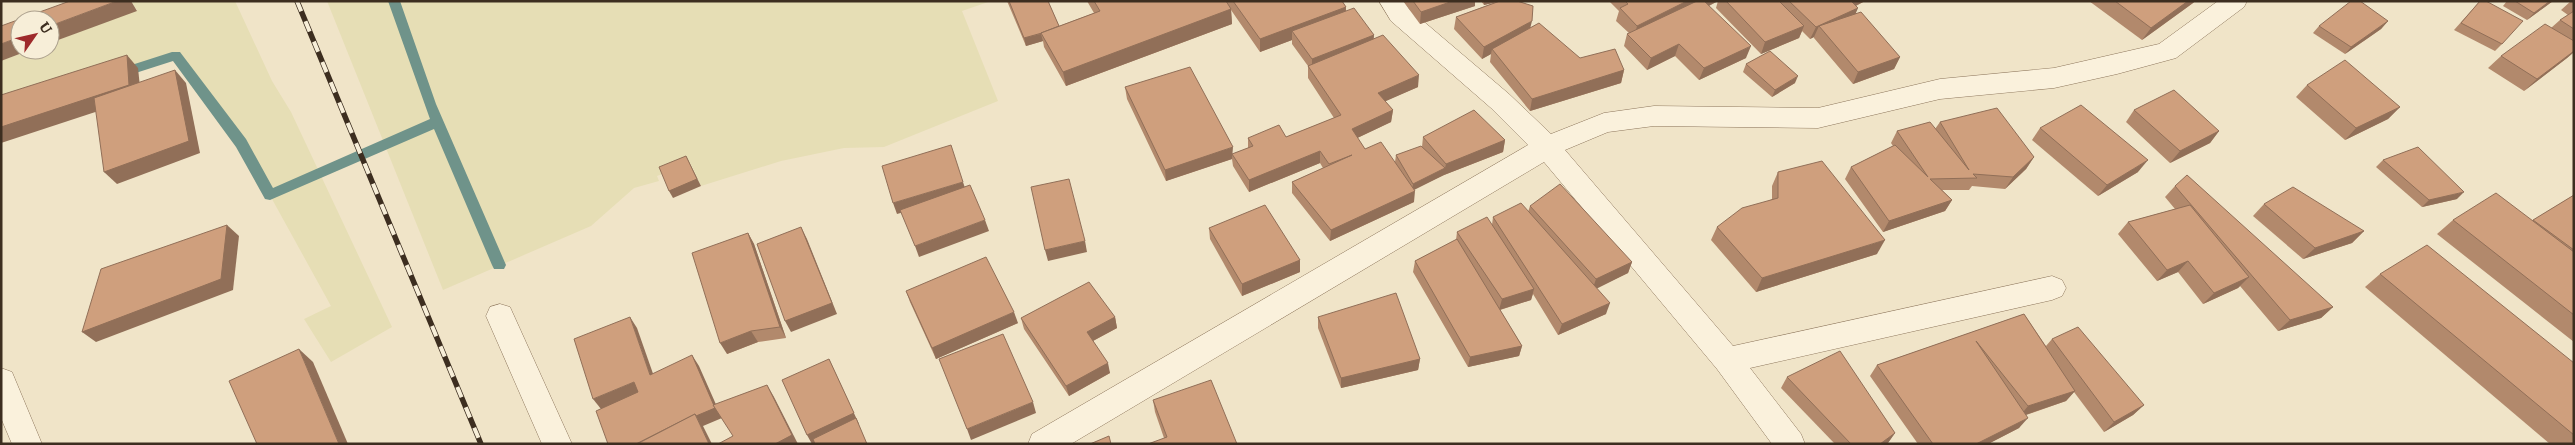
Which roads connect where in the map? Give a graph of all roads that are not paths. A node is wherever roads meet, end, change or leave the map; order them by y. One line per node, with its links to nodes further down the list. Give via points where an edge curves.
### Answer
1 (1391, 1): 3 (street, via 1400,15 1500,101)
2 (2235, 1): 3 (street, via 2167,51 2116,66 2054,78 1940,89 1818,118 1654,116 1630,119 1604,123)
3 (1546, 147): 6 (street); 10 (street)
4 (2052, 288): 6 (street)
5 (500, 316): 9 (street)
6 (1726, 360): 11 (street)
7 (1, 381): 8 (street)
8 (27, 444)
9 (558, 444)
10 (1043, 444)
11 (1790, 444)

